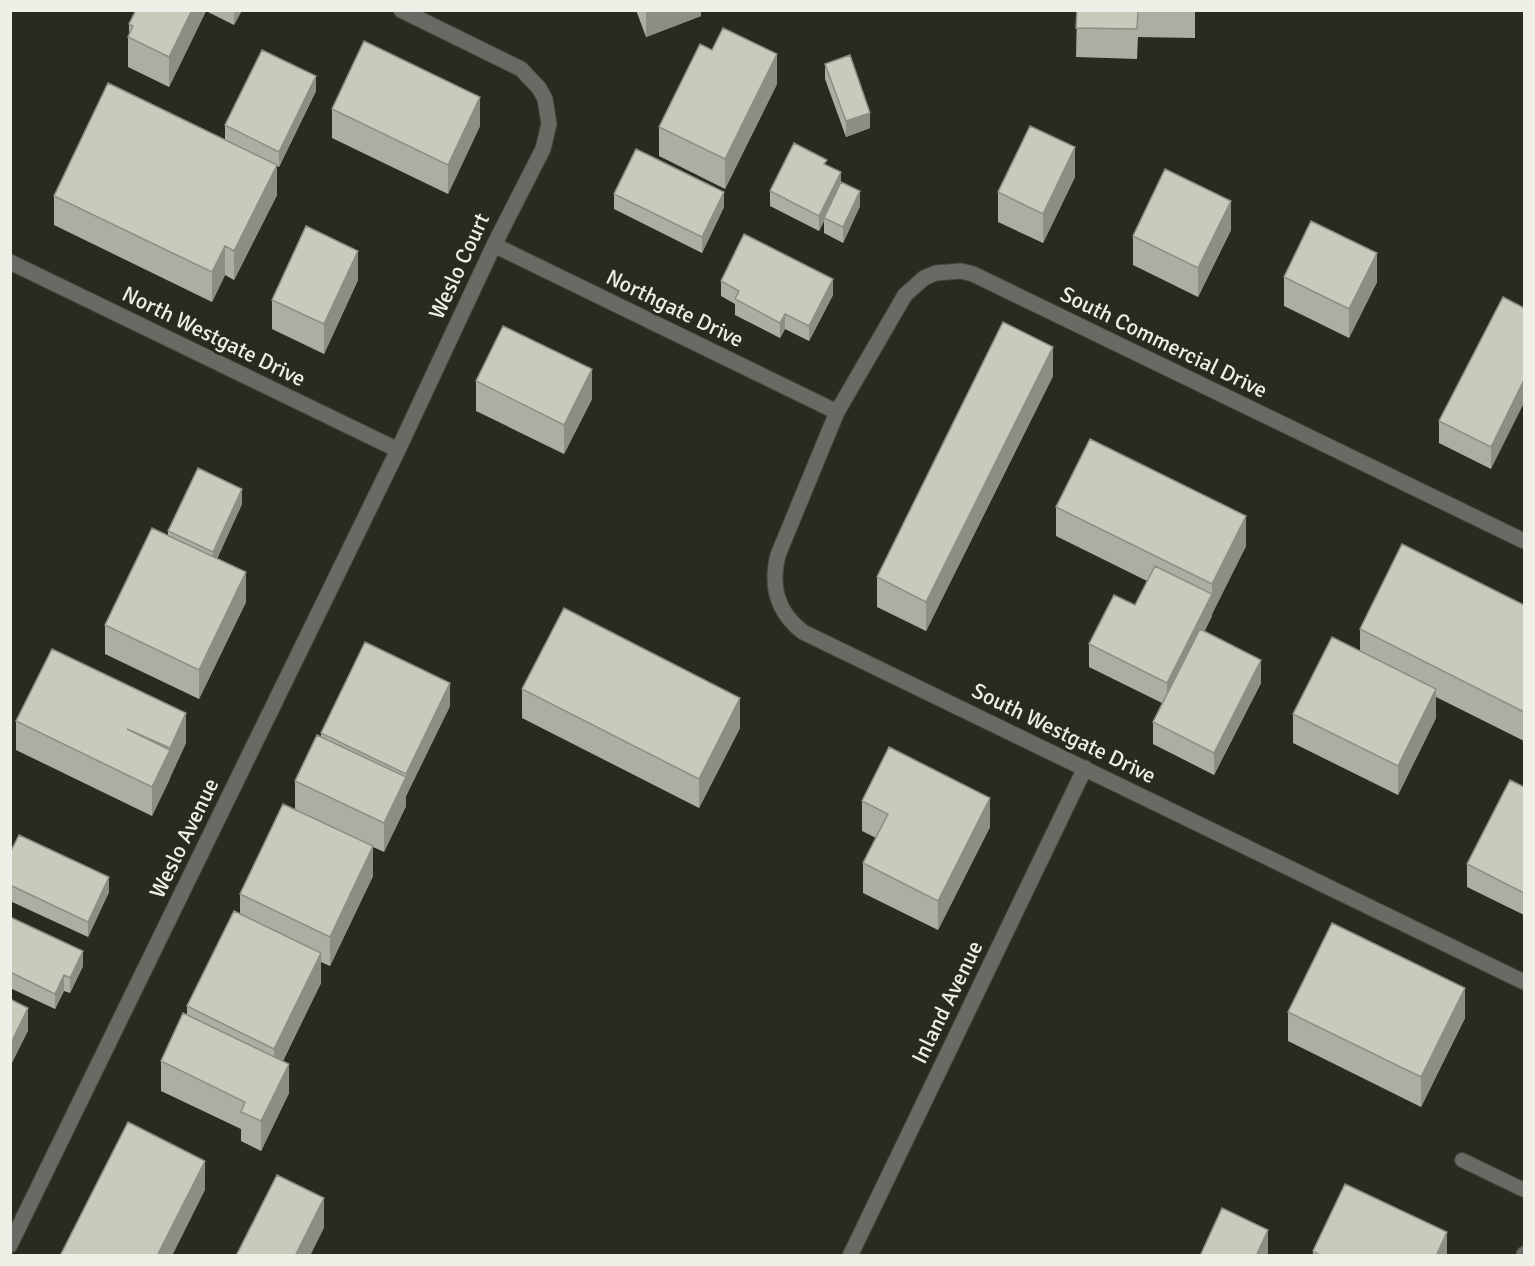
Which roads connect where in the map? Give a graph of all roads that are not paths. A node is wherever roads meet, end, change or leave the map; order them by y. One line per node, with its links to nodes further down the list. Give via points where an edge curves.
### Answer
1 (401, 10): 2 (street, Weslo Court, via 521,69 545,99 547,137)
2 (494, 244): 4 (street, Northgate Drive); 5 (street, Weslo Court)
3 (10, 262): 5 (street, North Westgate Drive)
4 (837, 411): 6 (street, South Commercial Drive, via 905,295 924,278 961,271); 7 (street, South Westgate Drive, via 774,570 777,602 784,614 803,632)
5 (398, 450): 11 (street, Weslo Avenue)
6 (1524, 541)
7 (1085, 768): 8 (street, South Westgate Drive); 12 (street, Inland Avenue)
8 (1524, 982)
9 (1462, 1160): 10 (lane)
10 (1524, 1190)
11 (10, 1245)
12 (850, 1256)

